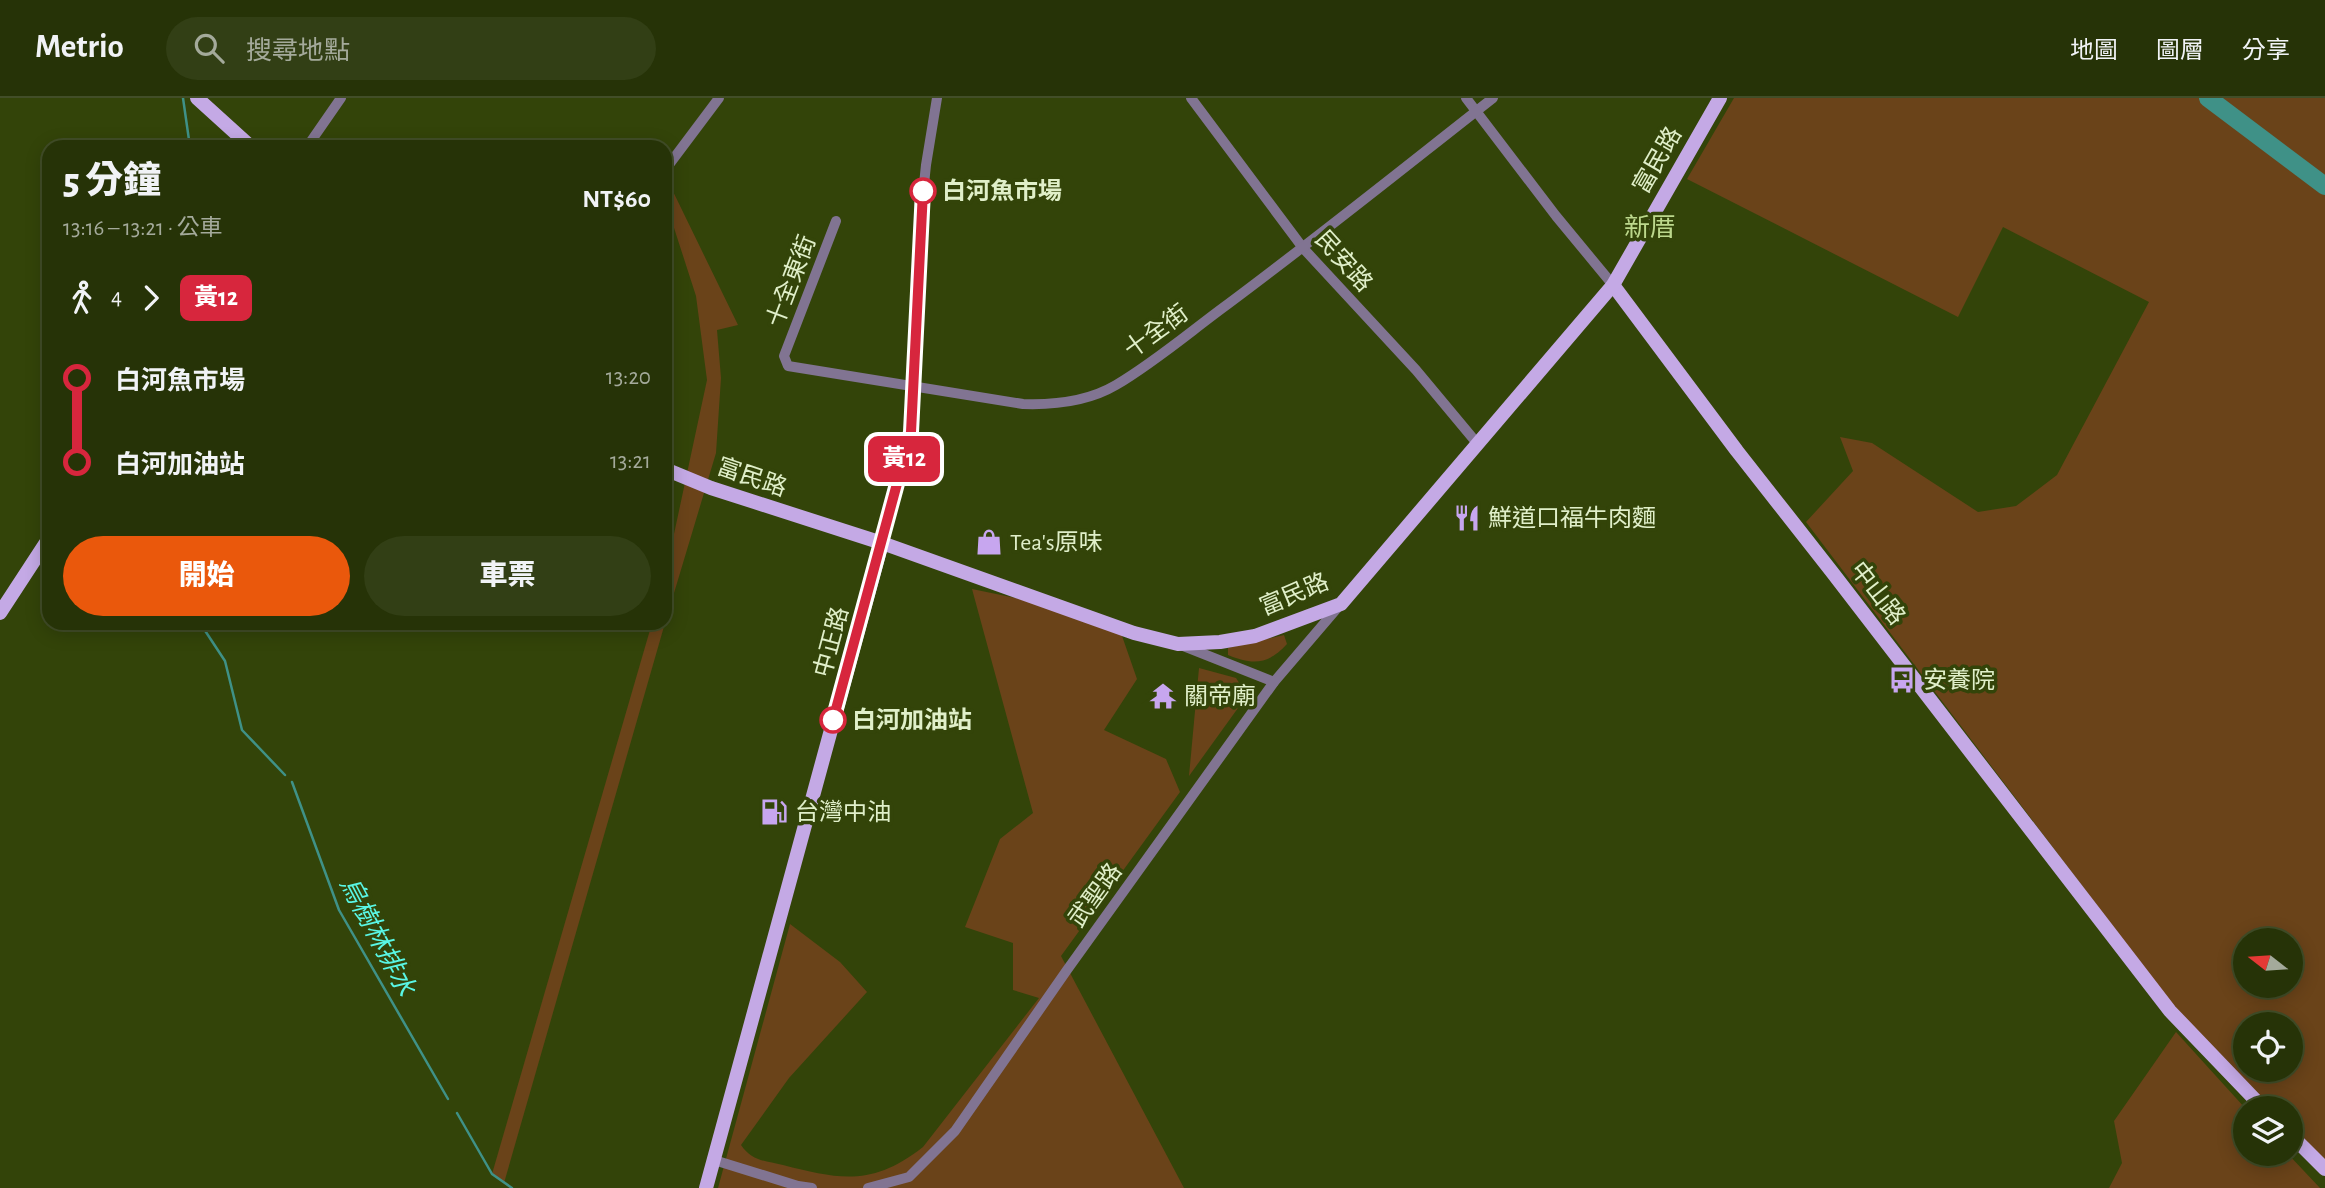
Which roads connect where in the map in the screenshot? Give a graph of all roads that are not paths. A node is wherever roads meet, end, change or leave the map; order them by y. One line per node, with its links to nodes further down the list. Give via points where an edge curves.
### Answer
1 (197, 98): 10 (main road)
2 (341, 98): 11 (street)
3 (719, 98): 12 (street)
4 (937, 98): 17 (street, 中正路, via 922,202)
5 (1191, 98): 14 (street, 民安路)
6 (1466, 98): 9 (street, 中山路)
7 (1493, 98): 9 (street, 十全街)
8 (1720, 98): 15 (main road, 富民路)
9 (1477, 111): 14 (street, 十全街); 15 (street, 中山路)
10 (243, 140)
11 (311, 140)
12 (672, 161)
13 (836, 221): 16 (street, 十全東街)
14 (1303, 248): 17 (street, 十全街, via 1115,386 1090,396 1023,404); 18 (street, 民安路, via 1416,370)
15 (1613, 285): 18 (main road, 富民路); 26 (main road, 中山路, via 2170,1012)
16 (784, 356): 17 (street, 十全街, via 788,366)
17 (914, 386): 20 (street, 中正路, via 911,432)
18 (1476, 443): 22 (main road, 富民路)
19 (672, 471): 20 (main road, 富民路)
20 (882, 543): 24 (main road, 富民路, via 1134,633); 28 (main road, 中正路)
21 (42, 549): 23 (main road)
22 (1341, 604): 24 (main road, 富民路, via 1255,636); 25 (street, 武聖路)
23 (0, 614)
24 (1178, 644): 25 (street)
25 (1274, 682): 32 (street, 武聖路, via 955,1131 909,1177)
26 (2251, 1096)
27 (2303, 1147): 29 (main road)
28 (714, 1160): 30 (main road, 中正路); 31 (street)
29 (2325, 1169)
30 (706, 1188)
31 (811, 1188)
32 (868, 1188)

